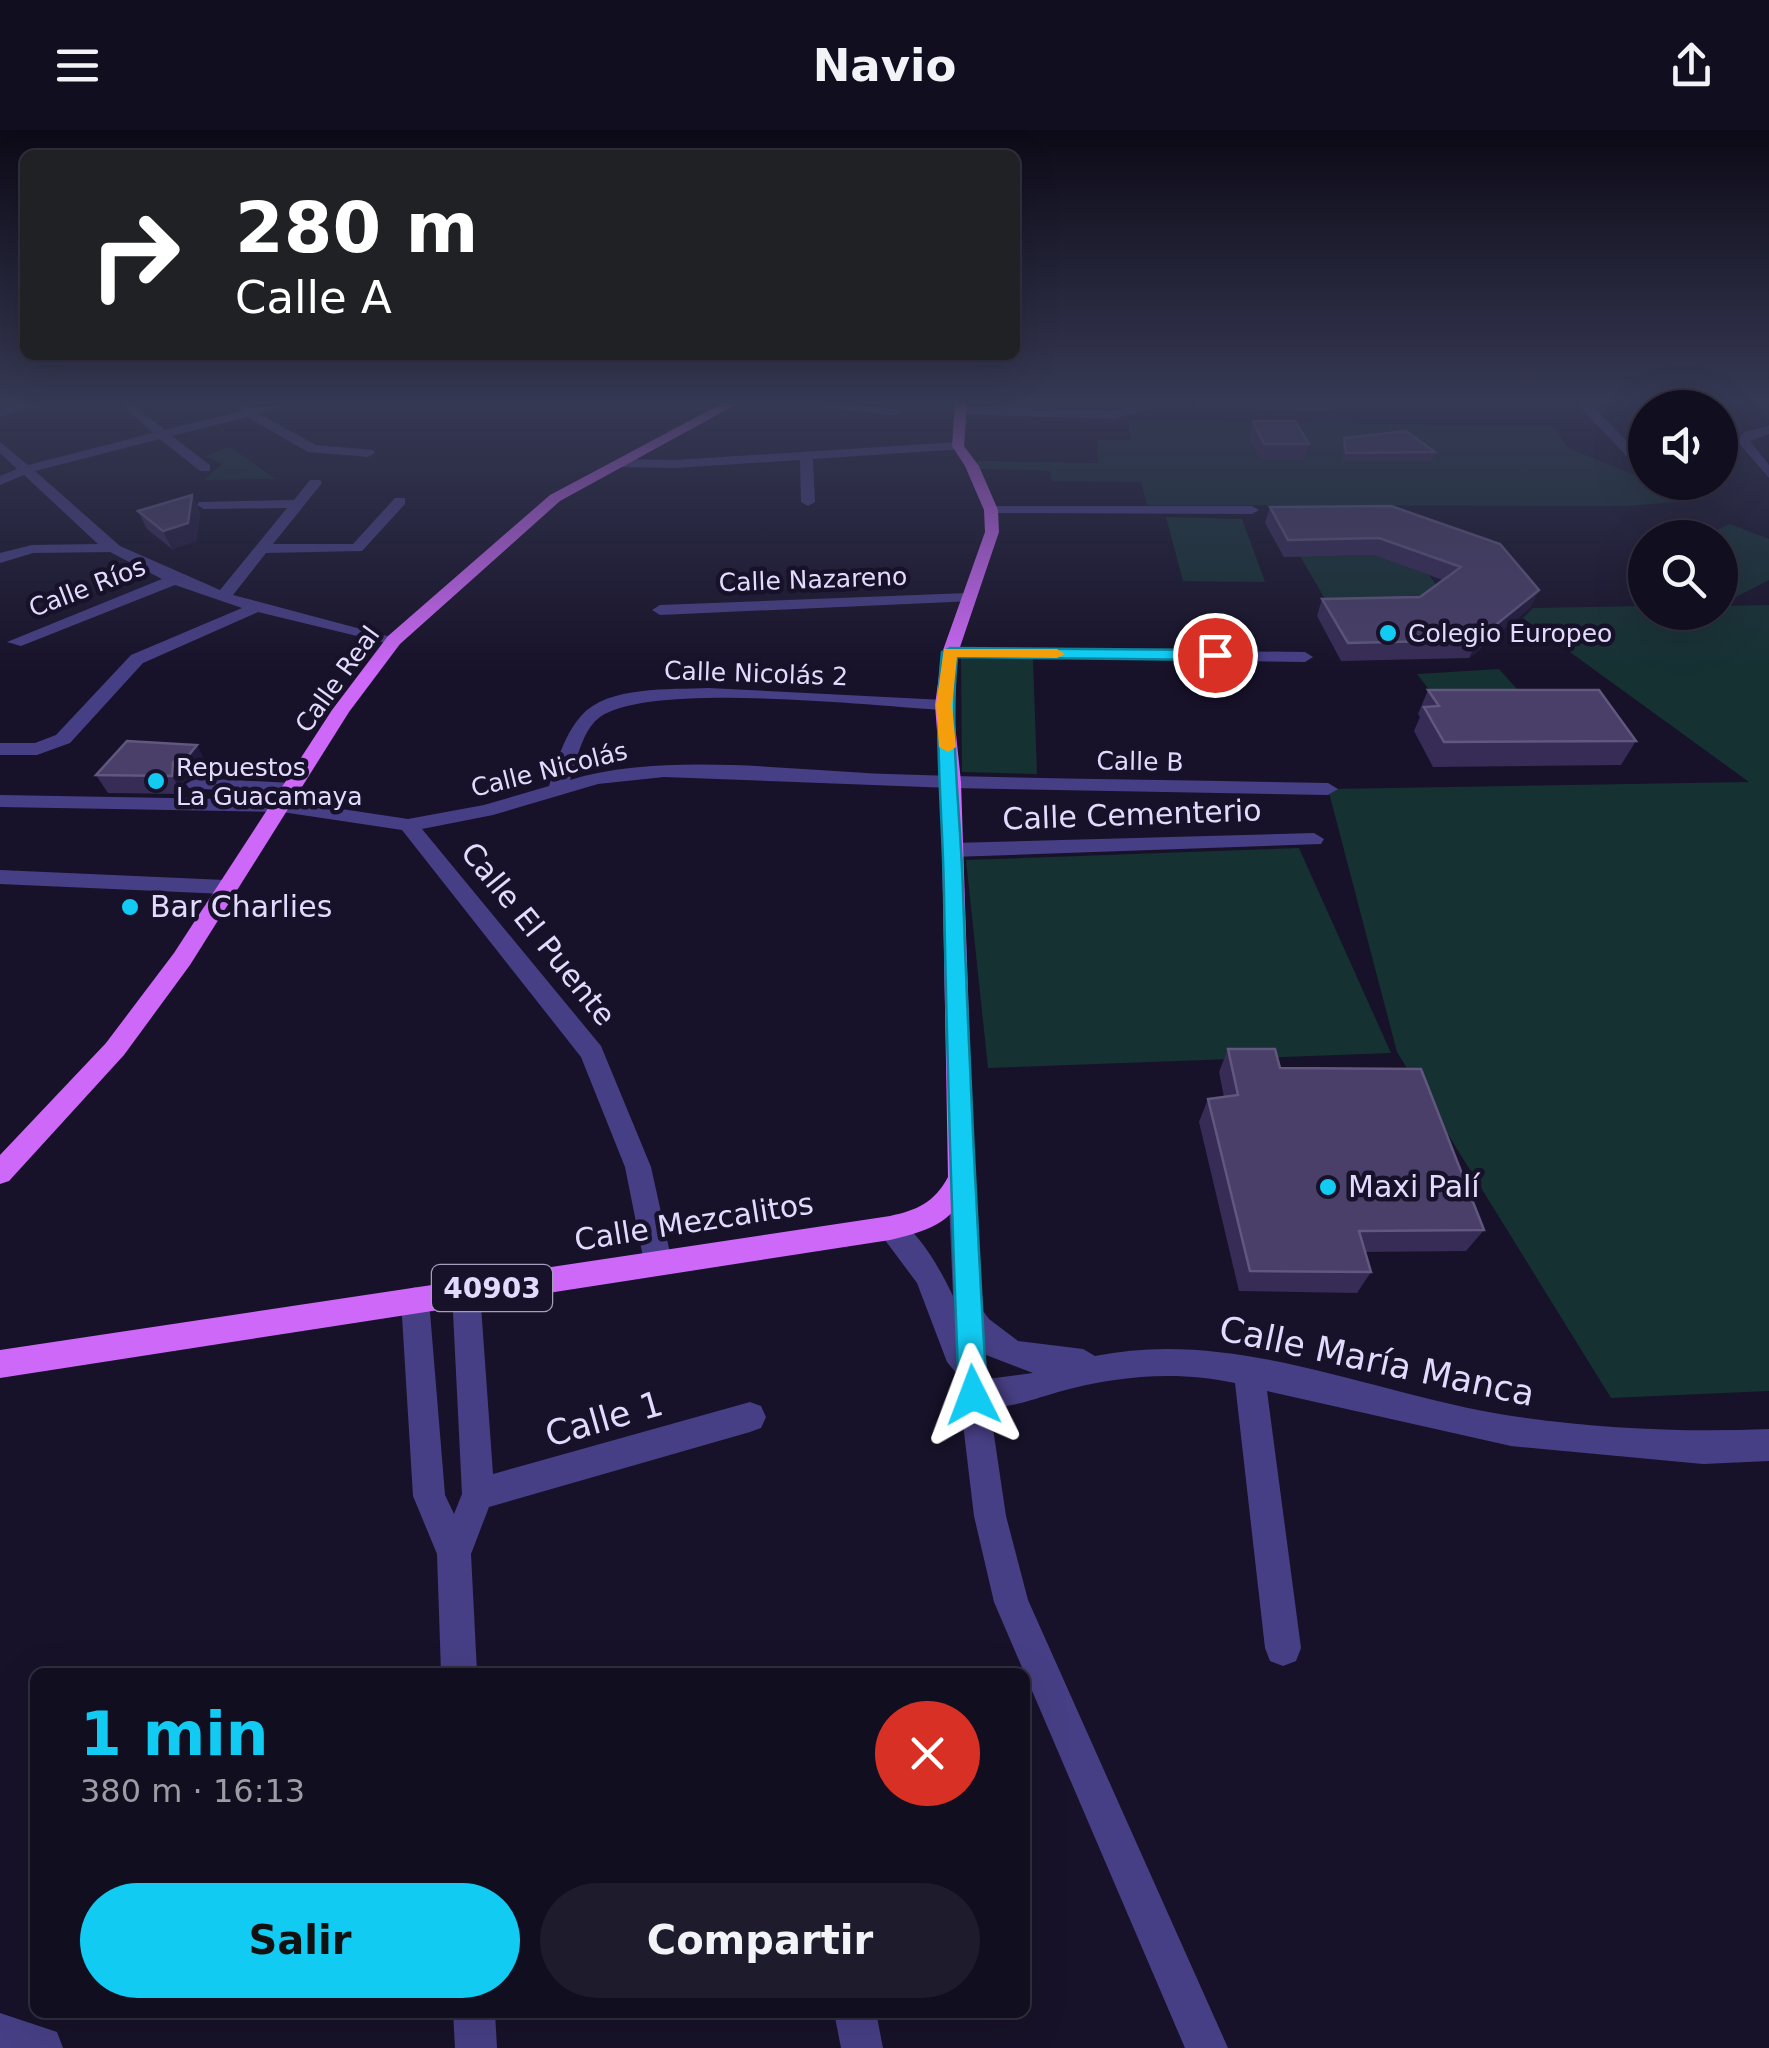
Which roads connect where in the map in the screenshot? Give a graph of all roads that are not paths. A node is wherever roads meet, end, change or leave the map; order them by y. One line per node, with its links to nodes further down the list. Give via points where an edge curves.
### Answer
1 (53, 494): 12 (street)
2 (307, 494): 9 (street)
3 (563, 494): 20 (main road, Calle Real)
4 (808, 494): 7 (street)
5 (983, 494): 10 (main road)
6 (400, 501): 13 (street, via 352,549)
7 (808, 502)
8 (204, 504): 9 (street)
9 (300, 504): 13 (street)
10 (992, 510): 11 (street); 17 (main road, via 988,546)
11 (1252, 510)
12 (112, 548): 14 (street, via 32,549); 15 (street)
13 (265, 549): 16 (street)
14 (0, 558)
15 (176, 580): 16 (street); 21 (street, Calle Ríos)
16 (223, 597): 18 (street)
17 (968, 598): 19 (street, Calle Nazareno); 22 (main road)
18 (254, 608): 20 (street); 25 (street, via 137,658 64,739 37,749)
19 (660, 610)
20 (394, 640): 30 (main road, Calle Real)
21 (7, 649)
22 (950, 652): 23 (street); 24 (main road)
23 (1306, 657)
24 (944, 705): 26 (main road); 28 (street, Calle Nicolás 2, via 654,694 591,716)
25 (0, 748)
26 (951, 782): 28 (street, Calle Nicolás, via 664,771); 29 (street, Calle B); 34 (main road)
27 (196, 784): 30 (street)
28 (558, 788): 32 (street, Calle Nicolás, via 486,811)
29 (1328, 789)
30 (287, 798): 31 (street); 32 (street, Calle Nicolás); 36 (main road, Calle Real)
31 (0, 801)
32 (408, 825): 40 (street, Calle El Puente, via 592,1053 638,1167)
33 (1314, 840): 34 (street, Calle Cementerio)
34 (952, 850): 38 (main road)
35 (0, 876): 36 (street)
36 (225, 887): 37 (main road, Calle Real, via 115,1049)
37 (0, 1173)
38 (962, 1177): 39 (main road, Calle Mezcalitos / 40903, via 951,1201 928,1220); 43 (street)
39 (890, 1228): 40 (main road, Calle Mezcalitos / 40903); 47 (street, via 919,1257 943,1301)
40 (658, 1262): 41 (main road, Calle Mezcalitos / 40903)
41 (466, 1292): 42 (main road, Calle Mezcalitos / 40903); 50 (street)
42 (415, 1300): 44 (main road, Calle Mezcalitos / 40903); 51 (street, via 429,1496)
43 (968, 1313): 45 (street, via 1011,1356); 47 (street)
44 (0, 1364)
45 (1118, 1365): 46 (street, Calle María Manca, via 1199,1361); 47 (street, Calle María Manca, via 1026,1390)
46 (1249, 1371): 49 (street, Calle María Manca, via 1512,1431 1703,1448); 52 (street)
47 (973, 1395): 60 (street, via 990,1516 1011,1602)
48 (750, 1417): 50 (street, Calle 1)
49 (1769, 1445)
50 (478, 1494): 51 (street)
51 (454, 1554): 53 (street)
52 (1282, 1648)
53 (459, 1668)
54 (474, 2018): 58 (street)
55 (856, 2018): 59 (street)
56 (0, 2034): 57 (street)
57 (42, 2047)
58 (476, 2048)
59 (862, 2048)
60 (1206, 2048)

